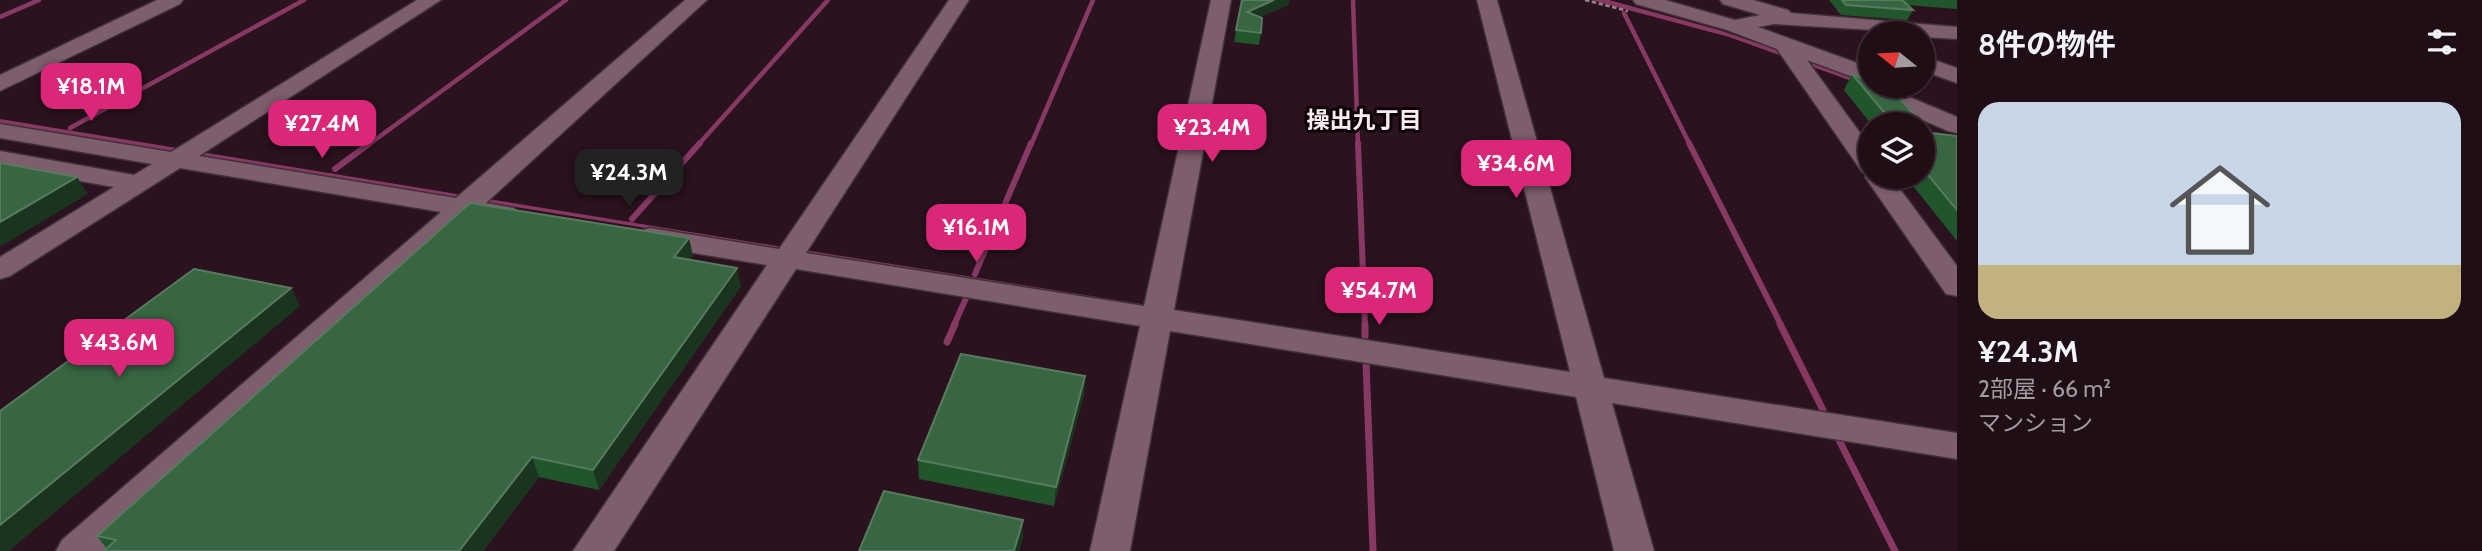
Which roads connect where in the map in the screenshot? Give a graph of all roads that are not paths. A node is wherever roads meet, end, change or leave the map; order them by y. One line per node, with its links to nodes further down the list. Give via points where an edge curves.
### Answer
1 (173, 0): 17 (street)
2 (431, 0): 23 (street)
3 (696, 0): 27 (street)
4 (959, 0): 30 (street)
5 (1221, 0): 33 (street)
6 (1487, 0): 34 (street)
7 (1643, 0): 10 (street)
8 (1730, 0): 9 (street)
9 (1809, 20): 10 (street, via 1774,18); 11 (street); 12 (street)
10 (1734, 26): 13 (street)
11 (1957, 33)
12 (1858, 37)
13 (1789, 53): 15 (street); 20 (street); 22 (street)
14 (1936, 67): 16 (street)
15 (1858, 72)
16 (1957, 76)
17 (0, 84)
18 (1926, 98): 19 (street)
19 (1957, 110)
20 (1957, 126)
21 (0, 131): 23 (street)
22 (1858, 149)
23 (185, 154): 25 (street); 27 (street)
24 (0, 159): 25 (street)
25 (137, 183): 31 (street)
26 (1887, 189): 32 (street)
27 (463, 207): 28 (street); 36 (street)
28 (530, 218)
29 (625, 233): 30 (street)
30 (787, 260): 33 (street); 37 (street)
31 (0, 270)
32 (1957, 287)
33 (1158, 320): 34 (street); 38 (street)
34 (1591, 388): 35 (street); 39 (street)
35 (1957, 446)
36 (76, 551)
37 (593, 551)
38 (1110, 551)
39 (1634, 551)

